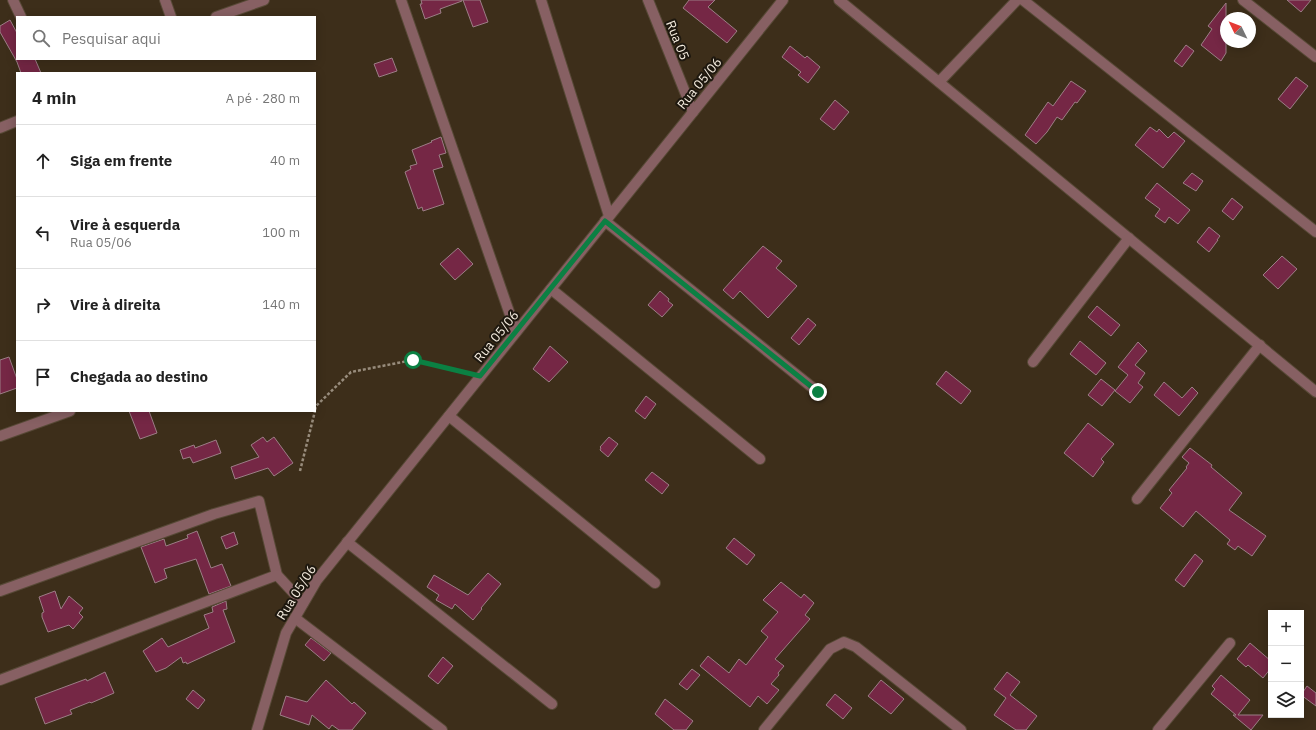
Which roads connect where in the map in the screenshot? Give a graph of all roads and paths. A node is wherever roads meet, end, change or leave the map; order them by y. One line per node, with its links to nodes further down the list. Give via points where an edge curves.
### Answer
1 (13, 0): 12 (street)
2 (165, 0): 13 (street)
3 (264, 0): 14 (street)
4 (402, 0): 24 (street)
5 (541, 0): 20 (street)
6 (648, 0): 17 (street, Rua 05)
7 (783, 0): 17 (street, Rua 05/06)
8 (839, 0): 16 (street)
9 (1017, 0): 16 (street)
10 (1023, 0): 21 (street)
11 (1243, 0): 15 (street)
12 (21, 16)
13 (171, 16)
14 (219, 16)
15 (1316, 57)
16 (939, 82): 22 (street)
17 (693, 112): 20 (street, Rua 05/06)
18 (16, 121): 19 (street)
19 (0, 128)
20 (607, 219): 23 (street, Rua 05/06); 28 (street)
21 (1316, 232)
22 (1129, 238): 25 (street); 26 (street)
23 (551, 289): 24 (street, Rua 05/06); 35 (street)
24 (516, 332): 27 (street, Rua 05/06)
25 (1260, 345): 29 (street); 37 (street)
26 (1033, 362)
27 (480, 376): 30 (path, via 413,360 351,372); 33 (street, Rua 05/06)
28 (818, 392)
29 (1316, 392)
30 (316, 406)
31 (67, 412): 34 (street)
32 (315, 412): 36 (path)
33 (449, 416): 38 (street, Rua 05/06); 40 (street)
34 (0, 436)
35 (760, 459)
36 (300, 471)
37 (1137, 499)
38 (347, 542): 42 (street, Rua 05/06); 46 (street)
39 (277, 575): 41 (street, via 258,501 214,514); 42 (street); 45 (street)
40 (655, 583)
41 (0, 591)
42 (303, 602): 43 (street, Rua 05/06)
43 (295, 618): 47 (street, Rua 05/06, via 286,633); 48 (street)
44 (1230, 643): 51 (street)
45 (0, 680)
46 (552, 704)
47 (258, 730)
48 (442, 730)
49 (764, 730): 50 (street, via 830,649 844,642 856,647)
50 (961, 730)
51 (1158, 730)

